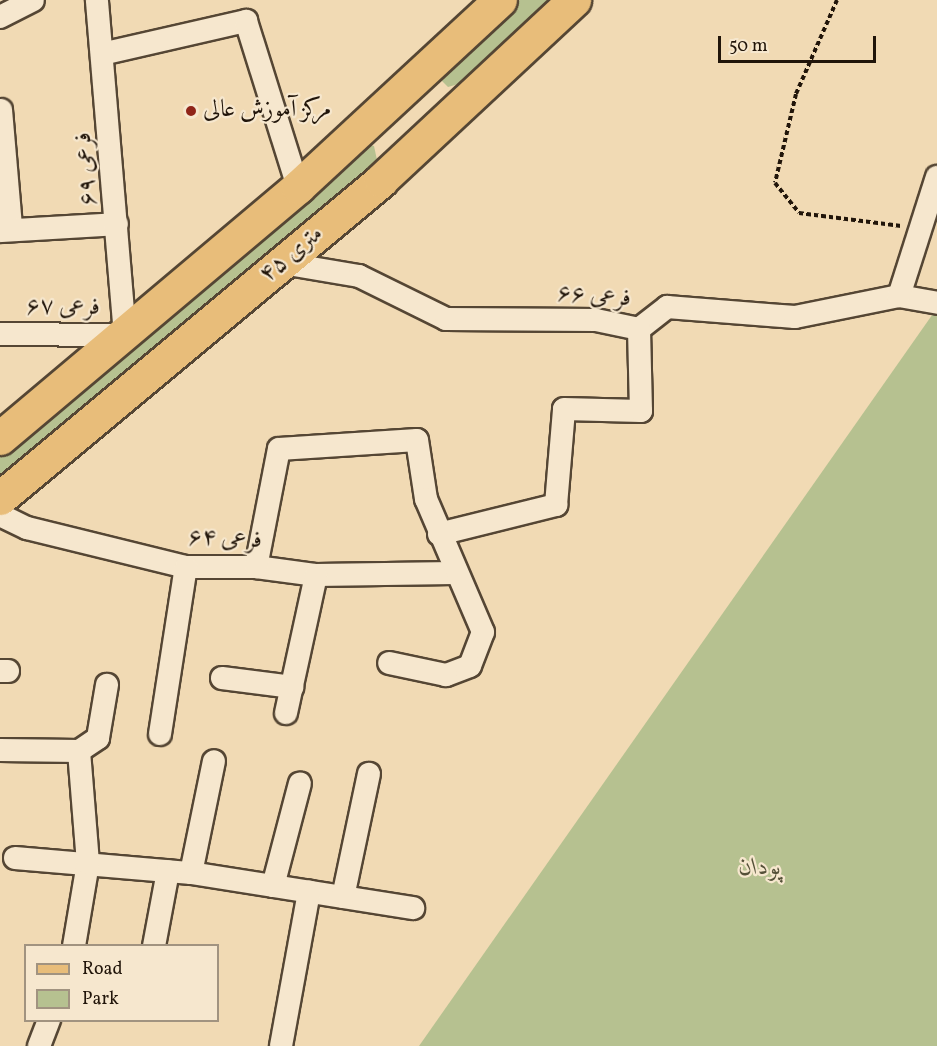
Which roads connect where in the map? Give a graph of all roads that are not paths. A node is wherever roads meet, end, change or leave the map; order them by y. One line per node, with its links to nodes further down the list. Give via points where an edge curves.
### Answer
1 (33, 0): 5 (street)
2 (97, 0): 6 (street, فرعی ۶۹)
3 (500, 0): 9 (main road, ۴۵ متری)
4 (574, 0): 12 (main road, ۴۵ متری)
5 (0, 16)
6 (106, 53): 9 (street, via 246,21); 10 (street, فرعی ۶۹)
7 (1, 110): 11 (street)
8 (937, 177): 13 (street)
9 (298, 187): 17 (main road, ۴۵ متری)
10 (117, 224): 11 (street); 17 (street, فرعی ۶۹)
11 (6, 229)
12 (282, 263): 15 (street, فرعی ۶۶, via 358,276 446,319 596,320); 19 (main road, ۴۵ متری)
13 (899, 296): 14 (street, فرعی ۶۶); 15 (street, فرعی ۶۶, via 795,317 667,307)
14 (937, 303)
15 (639, 328): 21 (street, via 641,411 564,409 556,505)
16 (0, 334): 17 (street, فرعی ۶۷)
17 (125, 335): 18 (main road, ۴۵ متری)
18 (0, 438)
19 (0, 498)
20 (0, 515): 22 (street, فرعی ۶۴, via 27,528)
21 (439, 534): 23 (street, via 426,499 417,440 279,449); 24 (street)
22 (186, 567): 23 (street, فرعی ۶۴); 31 (street)
23 (256, 567): 25 (street, فرعی ۶۴)
24 (454, 573): 25 (street, فرعی ۶۴); 26 (street, via 483,632 470,666 446,675)
25 (316, 575): 29 (street)
26 (389, 663)
27 (222, 678): 29 (street)
28 (107, 685): 33 (street, via 98,738)
29 (292, 687): 30 (street)
30 (286, 713)
31 (159, 734)
32 (0, 750): 33 (street)
33 (79, 751): 38 (street)
34 (214, 761): 40 (street)
35 (369, 774): 43 (street)
36 (300, 783): 41 (street)
37 (15, 858): 38 (street)
38 (88, 863): 39 (street); 45 (street)
39 (168, 871): 40 (street); 46 (street)
40 (191, 873): 41 (street)
41 (273, 886): 42 (street)
42 (309, 892): 43 (street); 49 (street)
43 (342, 897): 44 (street)
44 (413, 908)
45 (74, 944)
46 (154, 944)
47 (49, 1022): 48 (street)
48 (39, 1046)
49 (281, 1046)

